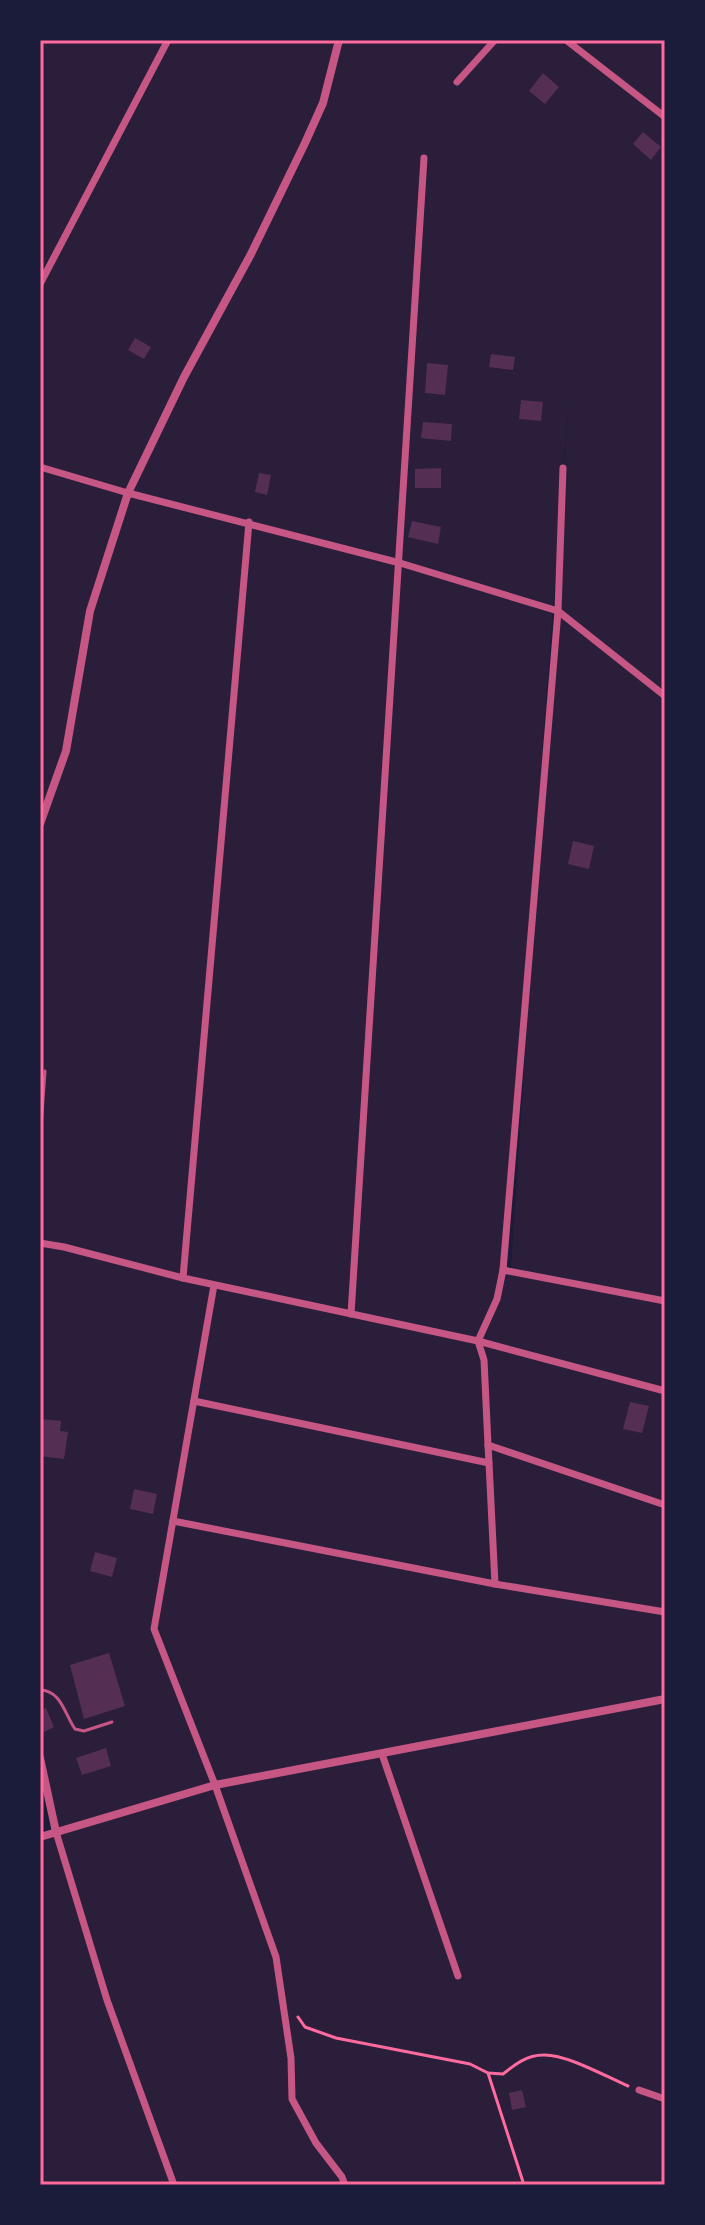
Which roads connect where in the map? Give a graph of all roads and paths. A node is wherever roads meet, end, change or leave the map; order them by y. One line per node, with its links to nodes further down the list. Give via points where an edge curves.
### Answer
1 (168, 40): 8 (street)
2 (339, 40): 11 (street, via 323,103 305,143)
3 (495, 40): 5 (street)
4 (566, 40): 6 (street)
5 (457, 82)
6 (665, 117)
7 (424, 158): 13 (street)
8 (40, 284)
9 (40, 467): 11 (street)
10 (563, 468): 14 (street)
11 (128, 493): 12 (street); 16 (street, via 90,611 66,751)
12 (249, 522): 13 (street); 21 (street)
13 (400, 563): 14 (street); 24 (street)
14 (558, 611): 15 (street); 20 (street)
15 (665, 696)
16 (40, 824)
17 (45, 1071): 18 (lane)
18 (40, 1143)
19 (40, 1243): 21 (street)
20 (503, 1270): 23 (street); 25 (street)
21 (183, 1278): 22 (street)
22 (214, 1285): 24 (street); 27 (street)
23 (665, 1301)
24 (351, 1314): 25 (street)
25 (478, 1341): 26 (street); 28 (street, via 484,1360)
26 (665, 1391)
27 (194, 1401): 29 (street); 31 (street)
28 (488, 1445): 29 (street); 30 (street)
29 (489, 1463): 32 (street)
30 (665, 1505)
31 (173, 1521): 32 (street); 39 (street, via 154,1629)
32 (495, 1584): 33 (street)
33 (665, 1612)
34 (40, 1690): 36 (lane, via 57,1696 75,1729)
35 (665, 1699): 37 (street)
36 (112, 1722)
37 (382, 1754): 39 (street); 42 (street)
38 (40, 1758): 40 (street)
39 (215, 1785): 40 (street); 48 (street, via 276,1957 292,2099)
40 (56, 1832): 41 (street); 47 (street, via 107,2000)
41 (40, 1837)
42 (458, 1976)
43 (297, 2016): 44 (path, via 305,2027 336,2038 470,2064)
44 (488, 2073): 45 (path, via 503,2074 519,2061 542,2055); 49 (path)
45 (639, 2090): 46 (street)
46 (665, 2099)
47 (174, 2185)
48 (345, 2185)
49 (524, 2185)

